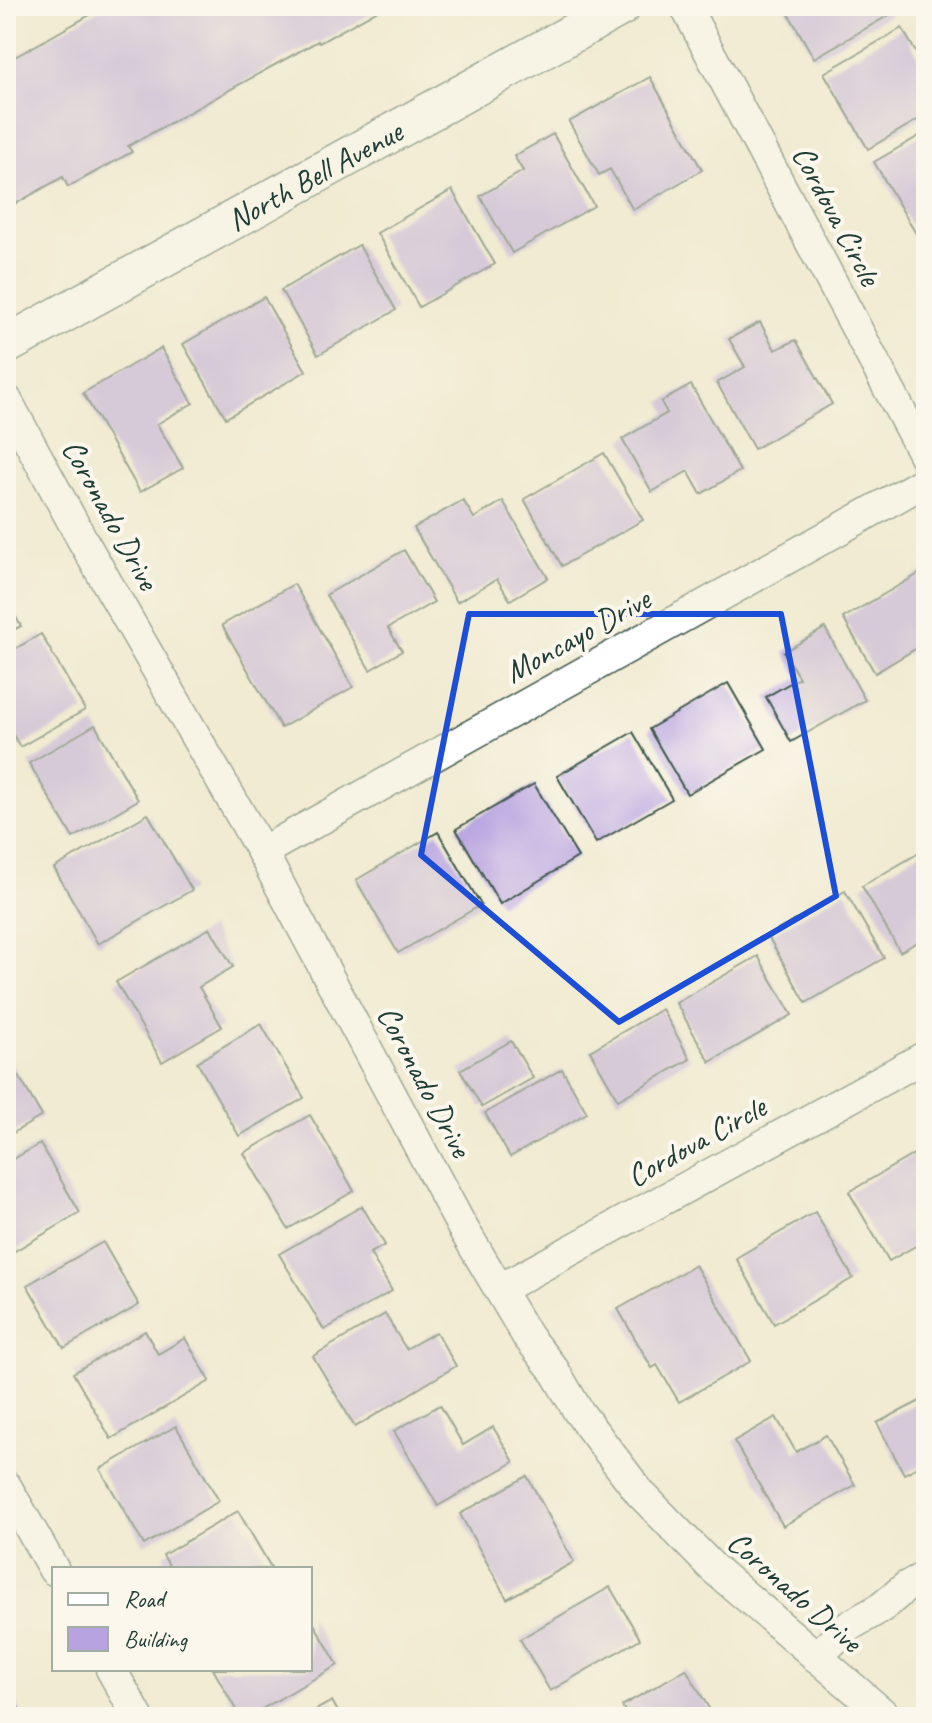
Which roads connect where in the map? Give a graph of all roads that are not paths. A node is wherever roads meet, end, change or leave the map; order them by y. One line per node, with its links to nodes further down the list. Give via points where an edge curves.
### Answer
1 (622, 6): 3 (street, North Bell Avenue)
2 (685, 6): 5 (street, Cordova Circle)
3 (6, 345)
4 (6, 399): 7 (street, Coronado Drive)
5 (926, 459)
6 (926, 481): 7 (street, Moncayo Drive)
7 (262, 852): 9 (street, Coronado Drive)
8 (926, 1056): 9 (street, Cordova Circle)
9 (500, 1289): 13 (street, Coronado Drive, via 578,1411 640,1493 713,1568)
10 (6, 1486): 11 (street)
11 (52, 1567)
12 (926, 1576): 13 (street, via 849,1626)
13 (816, 1657): 16 (street, Coronado Drive)
14 (112, 1671): 15 (street)
15 (138, 1717)
16 (887, 1717)

